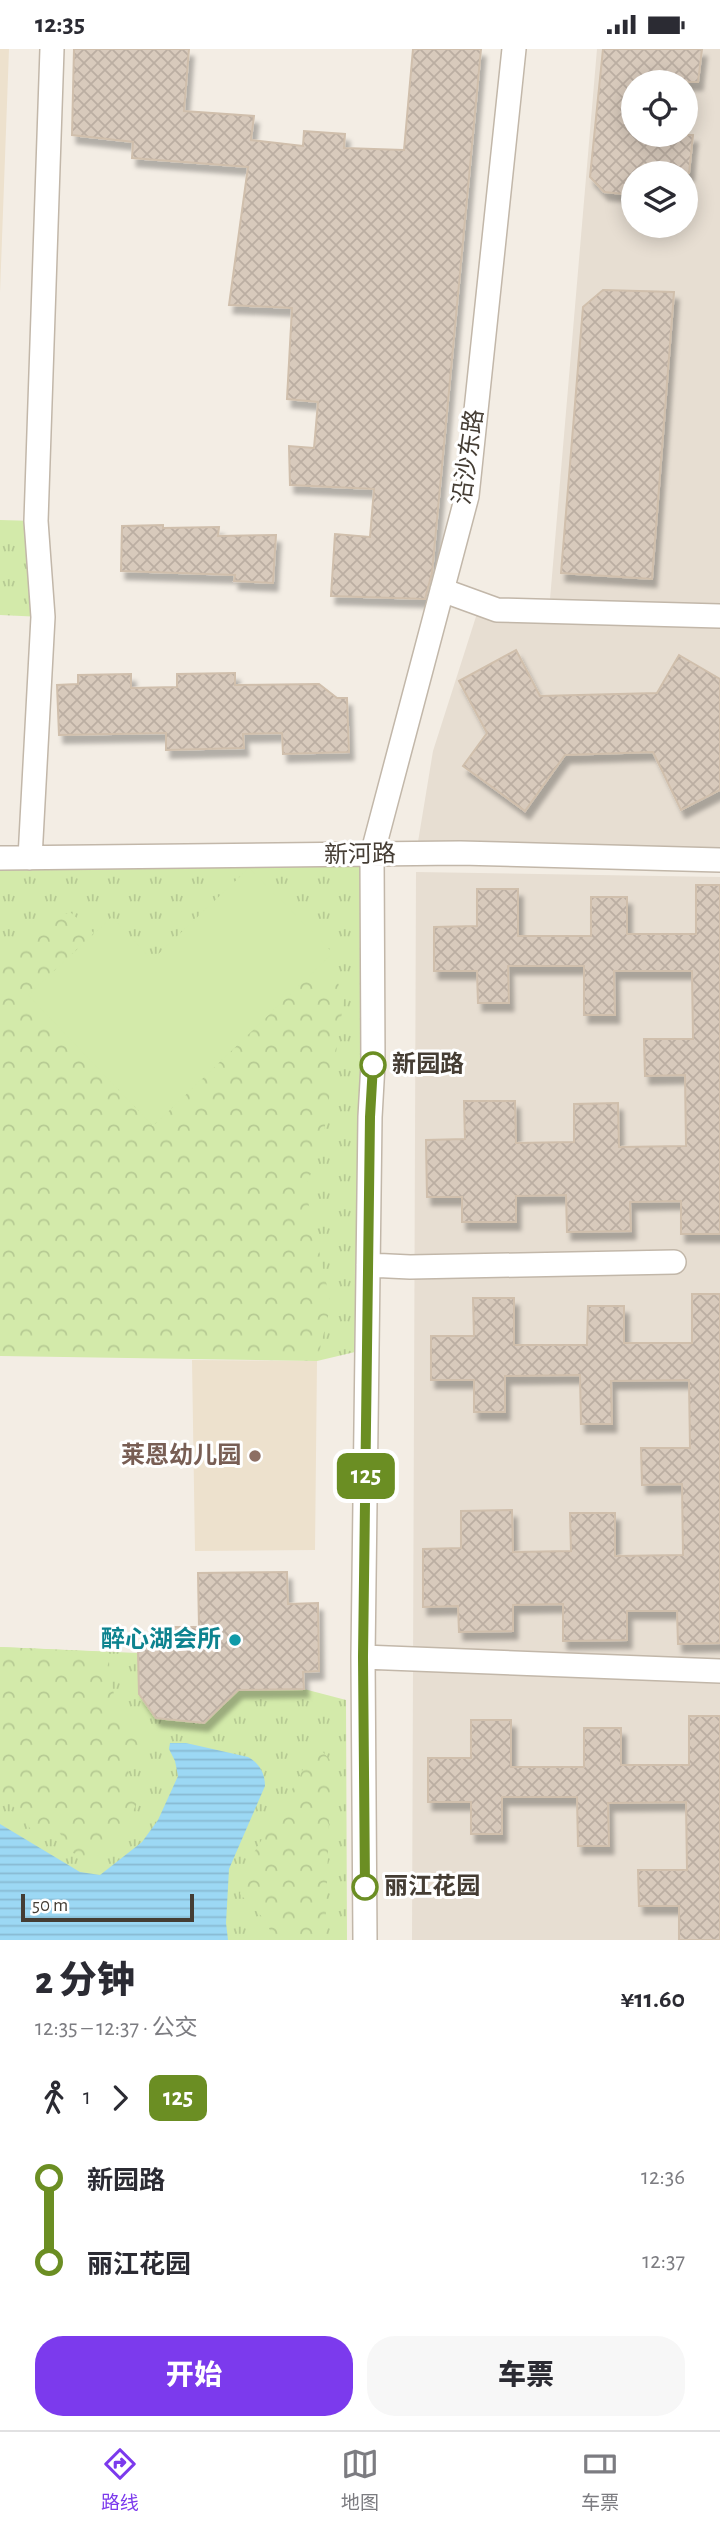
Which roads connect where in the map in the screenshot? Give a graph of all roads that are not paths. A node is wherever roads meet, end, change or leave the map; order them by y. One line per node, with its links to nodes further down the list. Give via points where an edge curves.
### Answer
1 (52, 49): 6 (street, via 36,521 43,617)
2 (514, 49): 3 (street, 沿沙东路, via 467,496)
3 (442, 590): 4 (street, via 497,610); 5 (street, 沿沙东路)
4 (720, 616)
5 (372, 855): 6 (street, 新河路); 8 (street, 新河路); 10 (street)
6 (30, 858): 7 (street, 新河路)
7 (0, 859)
8 (720, 860)
9 (674, 1262): 10 (street)
10 (368, 1265): 11 (street)
11 (363, 1657): 12 (street); 13 (street)
12 (720, 1671)
13 (365, 1940)

